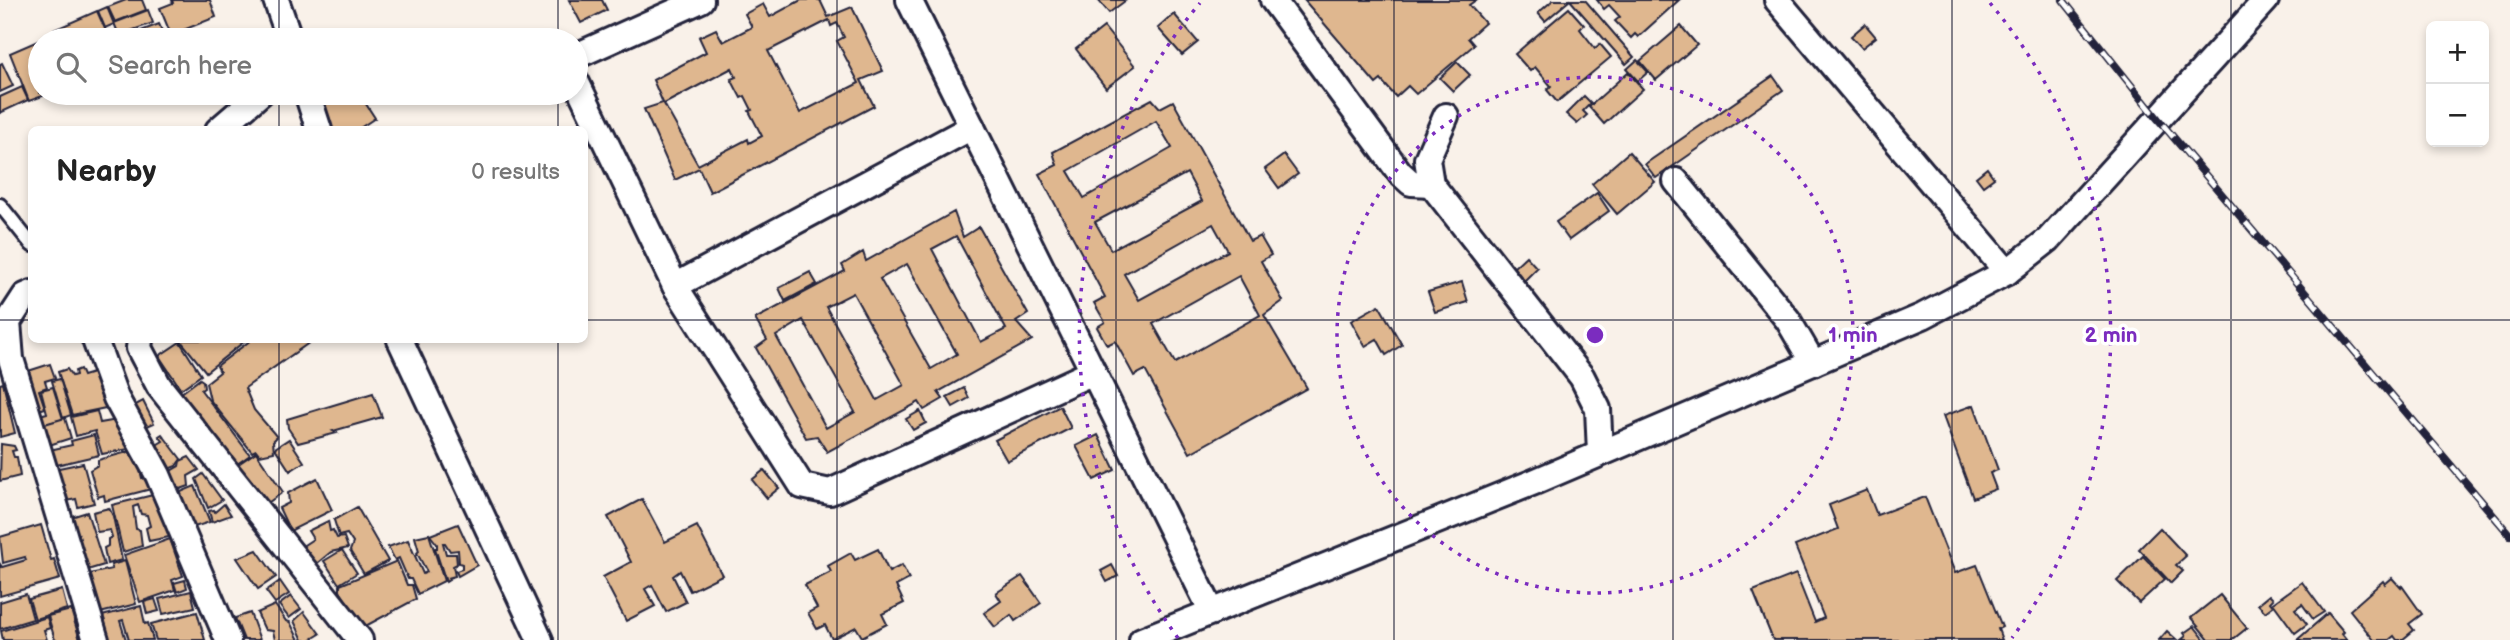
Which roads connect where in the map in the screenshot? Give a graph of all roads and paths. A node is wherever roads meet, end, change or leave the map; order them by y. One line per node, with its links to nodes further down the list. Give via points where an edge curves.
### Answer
1 (301, 0): 7 (street)
2 (701, 0): 9 (street)
3 (909, 0): 16 (street)
4 (1273, 0): 18 (street, via 1400,173 1411,183)
5 (1777, 0): 21 (street)
6 (2266, 0): 21 (street, via 2049,240)
7 (279, 8): 8 (street)
8 (286, 28)
9 (588, 51)
10 (247, 105): 14 (street)
11 (311, 105): 15 (street)
12 (588, 105): 22 (street)
13 (1446, 116): 18 (street, via 1427,159)
14 (223, 126)
15 (318, 126)
16 (972, 127): 22 (street); 28 (street)
17 (1676, 181): 27 (street, via 1788,320)
18 (1431, 184): 29 (street, via 1582,377 1598,409)
19 (0, 205): 20 (lane)
20 (28, 240)
21 (2007, 272): 27 (street, via 1923,316)
22 (675, 286): 28 (street, via 802,486 830,492)
23 (28, 295): 31 (street, via 8,322 11,359)
24 (97, 343): 32 (street, via 116,398 158,475)
25 (140, 343): 33 (street, via 159,386)
26 (401, 343): 34 (street)
27 (1813, 363): 29 (street)
28 (1093, 372): 30 (street)
29 (1600, 453): 30 (street)
30 (1212, 612): 35 (street)
31 (96, 640)
32 (229, 640)
33 (360, 640)
34 (541, 640)
35 (1142, 640)

